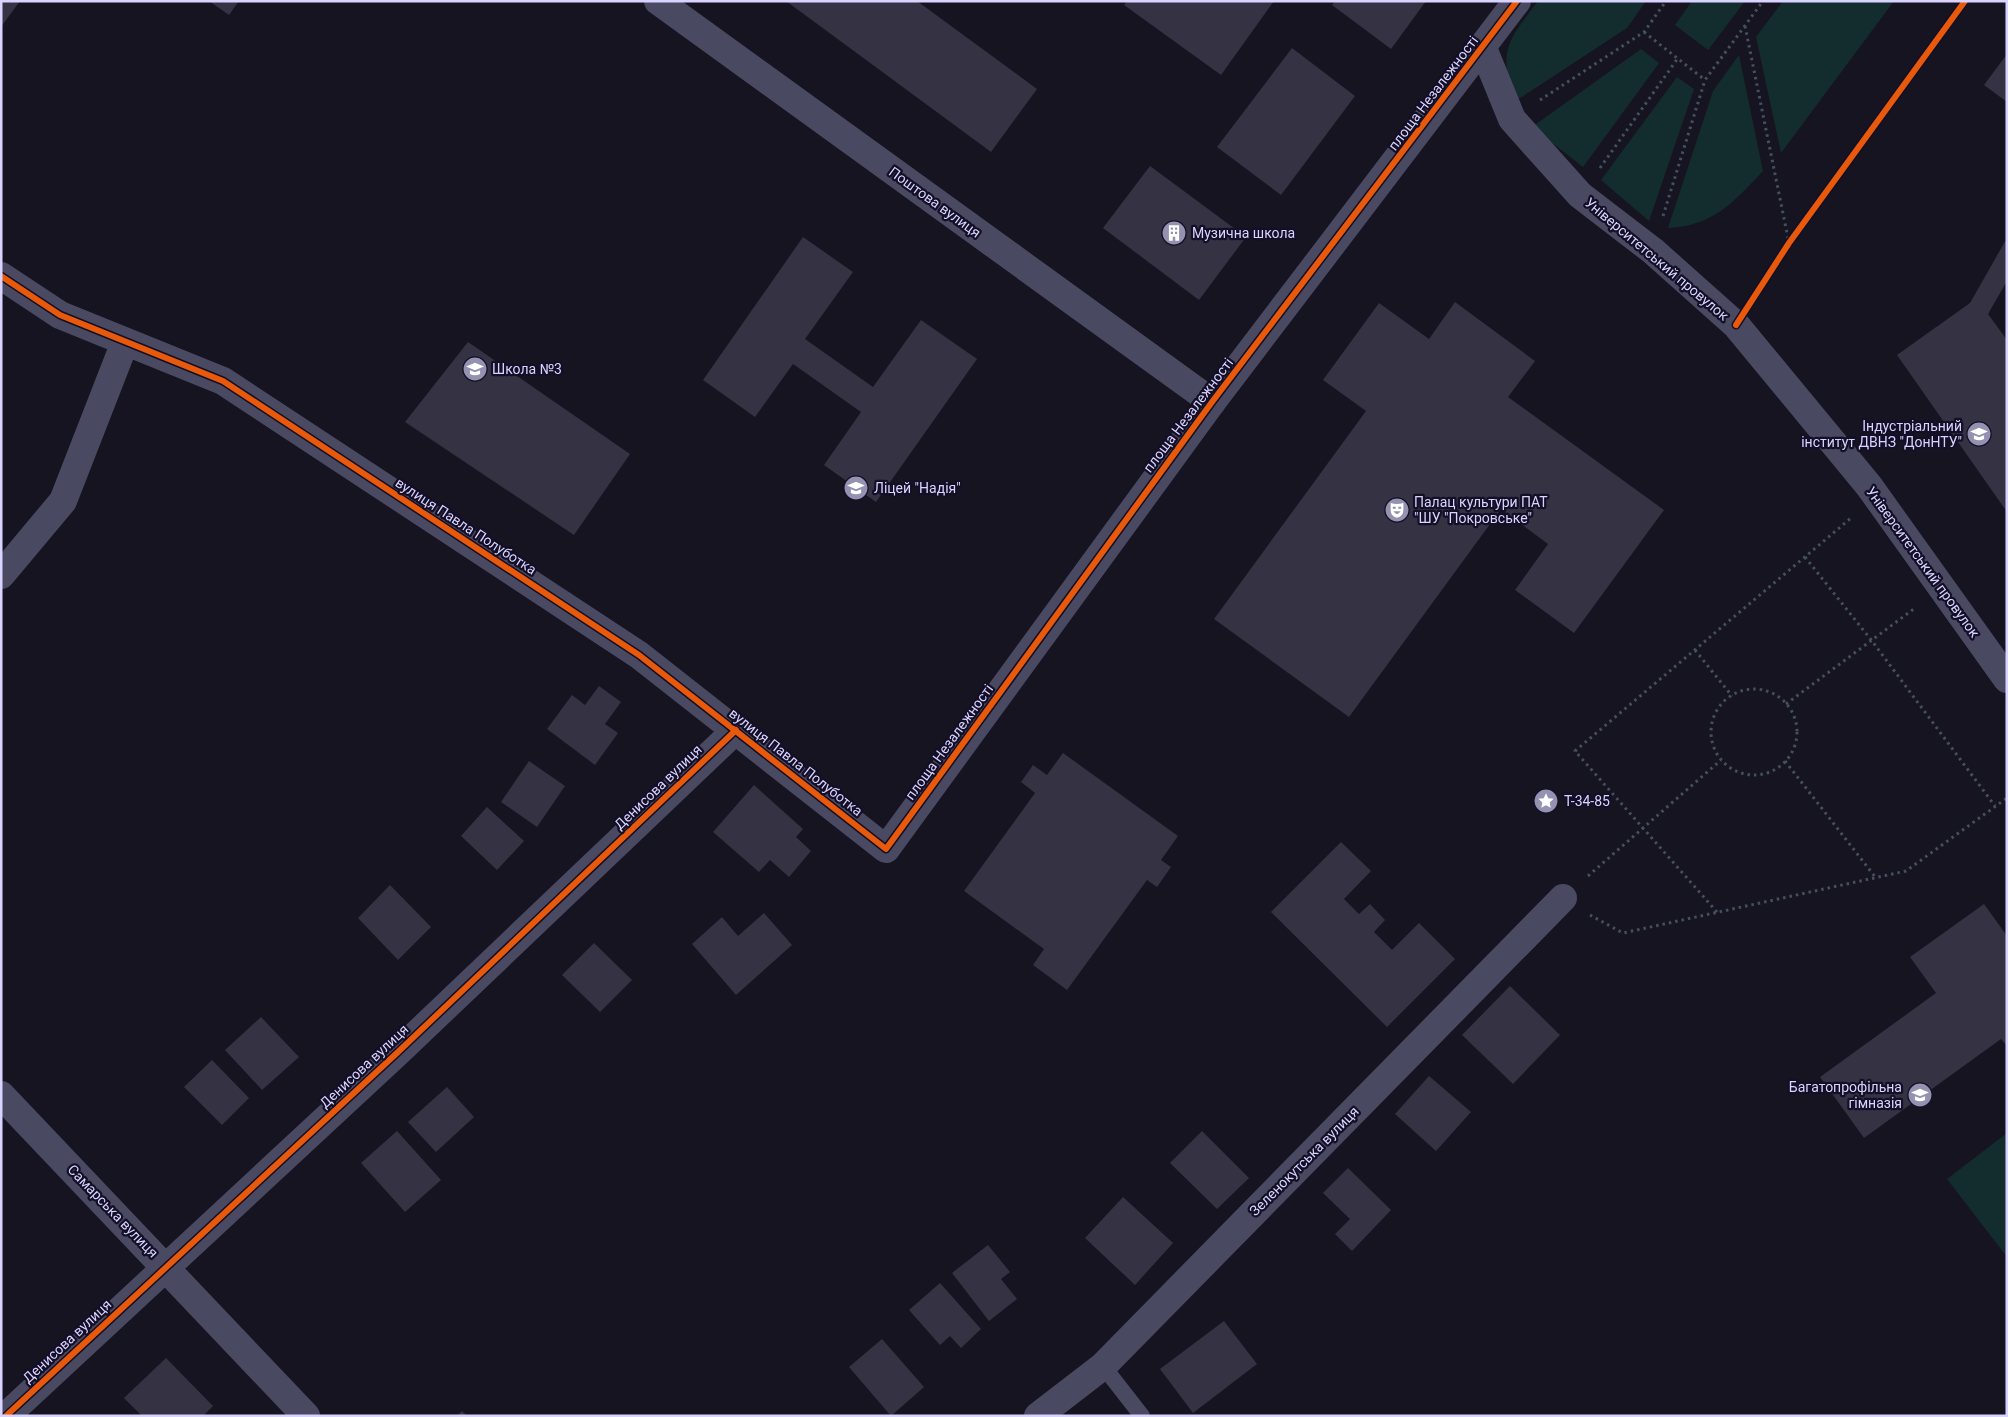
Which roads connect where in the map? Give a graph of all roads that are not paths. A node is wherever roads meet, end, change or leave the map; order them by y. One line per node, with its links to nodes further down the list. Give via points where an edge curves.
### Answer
1 (658, 1): 6 (street, Поштова вулиця)
2 (1517, 1): 3 (street, площа Незалежності)
3 (1483, 48): 6 (street, площа Незалежності); 8 (street, Університетський провулок, via 1512,119 1580,195 1653,251 1736,325 1877,497)
4 (1, 276): 5 (street, вулиця Павла Полуботка, via 60,315)
5 (124, 342): 7 (street, via 63,501); 9 (street, вулиця Павла Полуботка, via 223,382 639,654)
6 (1212, 402): 10 (street, площа Незалежності)
7 (1, 575)
8 (2007, 679)
9 (736, 730): 10 (street, вулиця Павла Полуботка); 13 (street, Денисова вулиця, via 398,1052)
10 (886, 849)
11 (1562, 898): 14 (street, Зеленокутська вулиця)
12 (1, 1095): 13 (street, Самарська вулиця)
13 (166, 1266): 15 (street, Денисова вулиця); 16 (street, Самарська вулиця)
14 (1103, 1366): 17 (street, Зеленокутська вулиця); 18 (lane)
15 (6, 1416)
16 (306, 1416)
17 (1038, 1416)
18 (1142, 1416)

